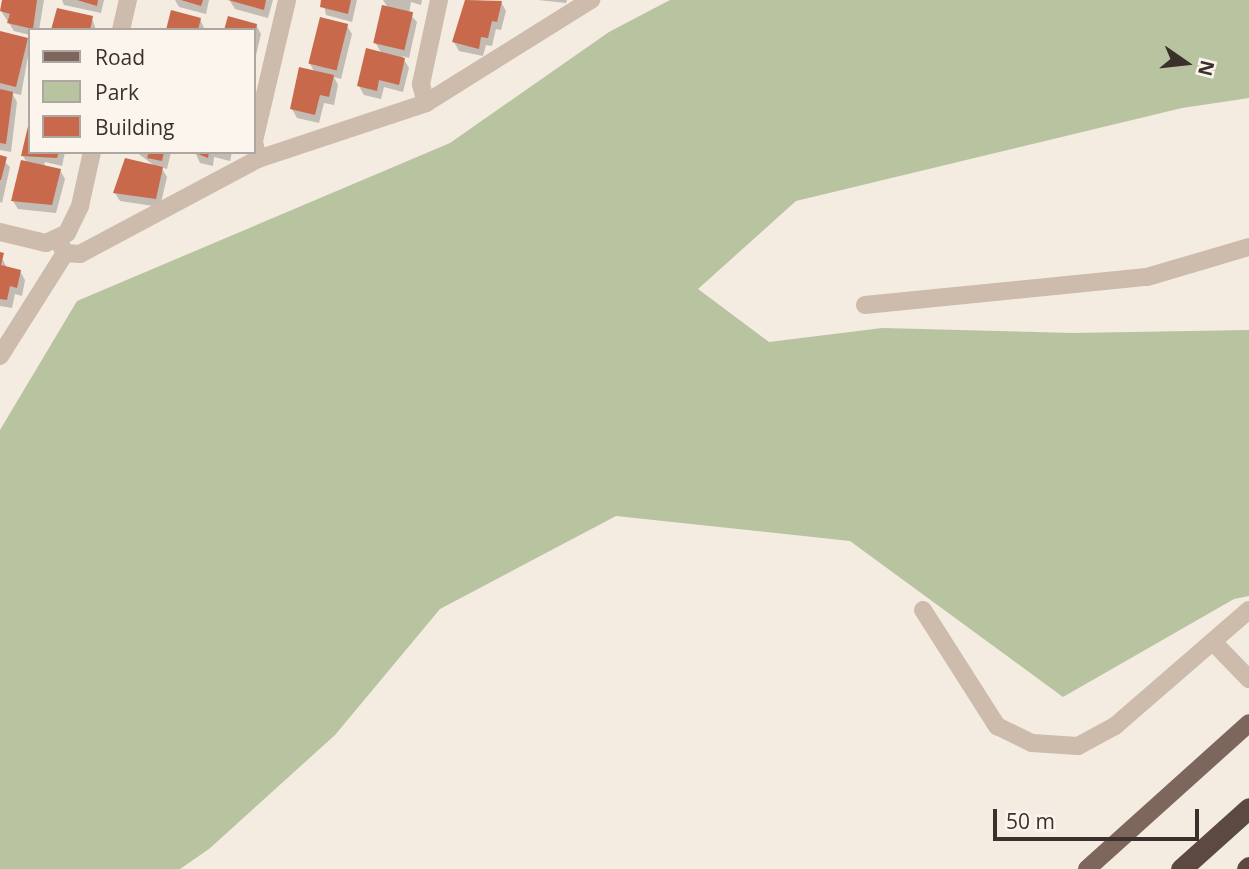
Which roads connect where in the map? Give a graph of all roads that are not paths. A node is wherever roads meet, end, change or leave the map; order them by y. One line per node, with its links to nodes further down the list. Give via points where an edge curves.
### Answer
1 (128, 0): 5 (street)
2 (287, 0): 7 (street)
3 (439, 0): 6 (street, via 421,85)
4 (591, 0): 6 (street)
5 (121, 28)
6 (426, 103): 10 (street)
7 (256, 132)
8 (256, 150): 10 (street)
9 (92, 154): 12 (street, via 80,206)
10 (258, 159): 12 (street, via 80,254)
11 (0, 232): 12 (street)
12 (61, 246): 15 (street)
13 (1249, 247): 14 (street, via 1147,277)
14 (865, 305)
15 (0, 356)
16 (923, 610): 18 (street, via 998,726 1032,743 1078,746 1115,726)
17 (1249, 610): 18 (street)
18 (1215, 644): 19 (street)
19 (1249, 679)
20 (1249, 723): 22 (main road)
21 (1249, 808): 23 (highway)
22 (1087, 869)
23 (1181, 869)

